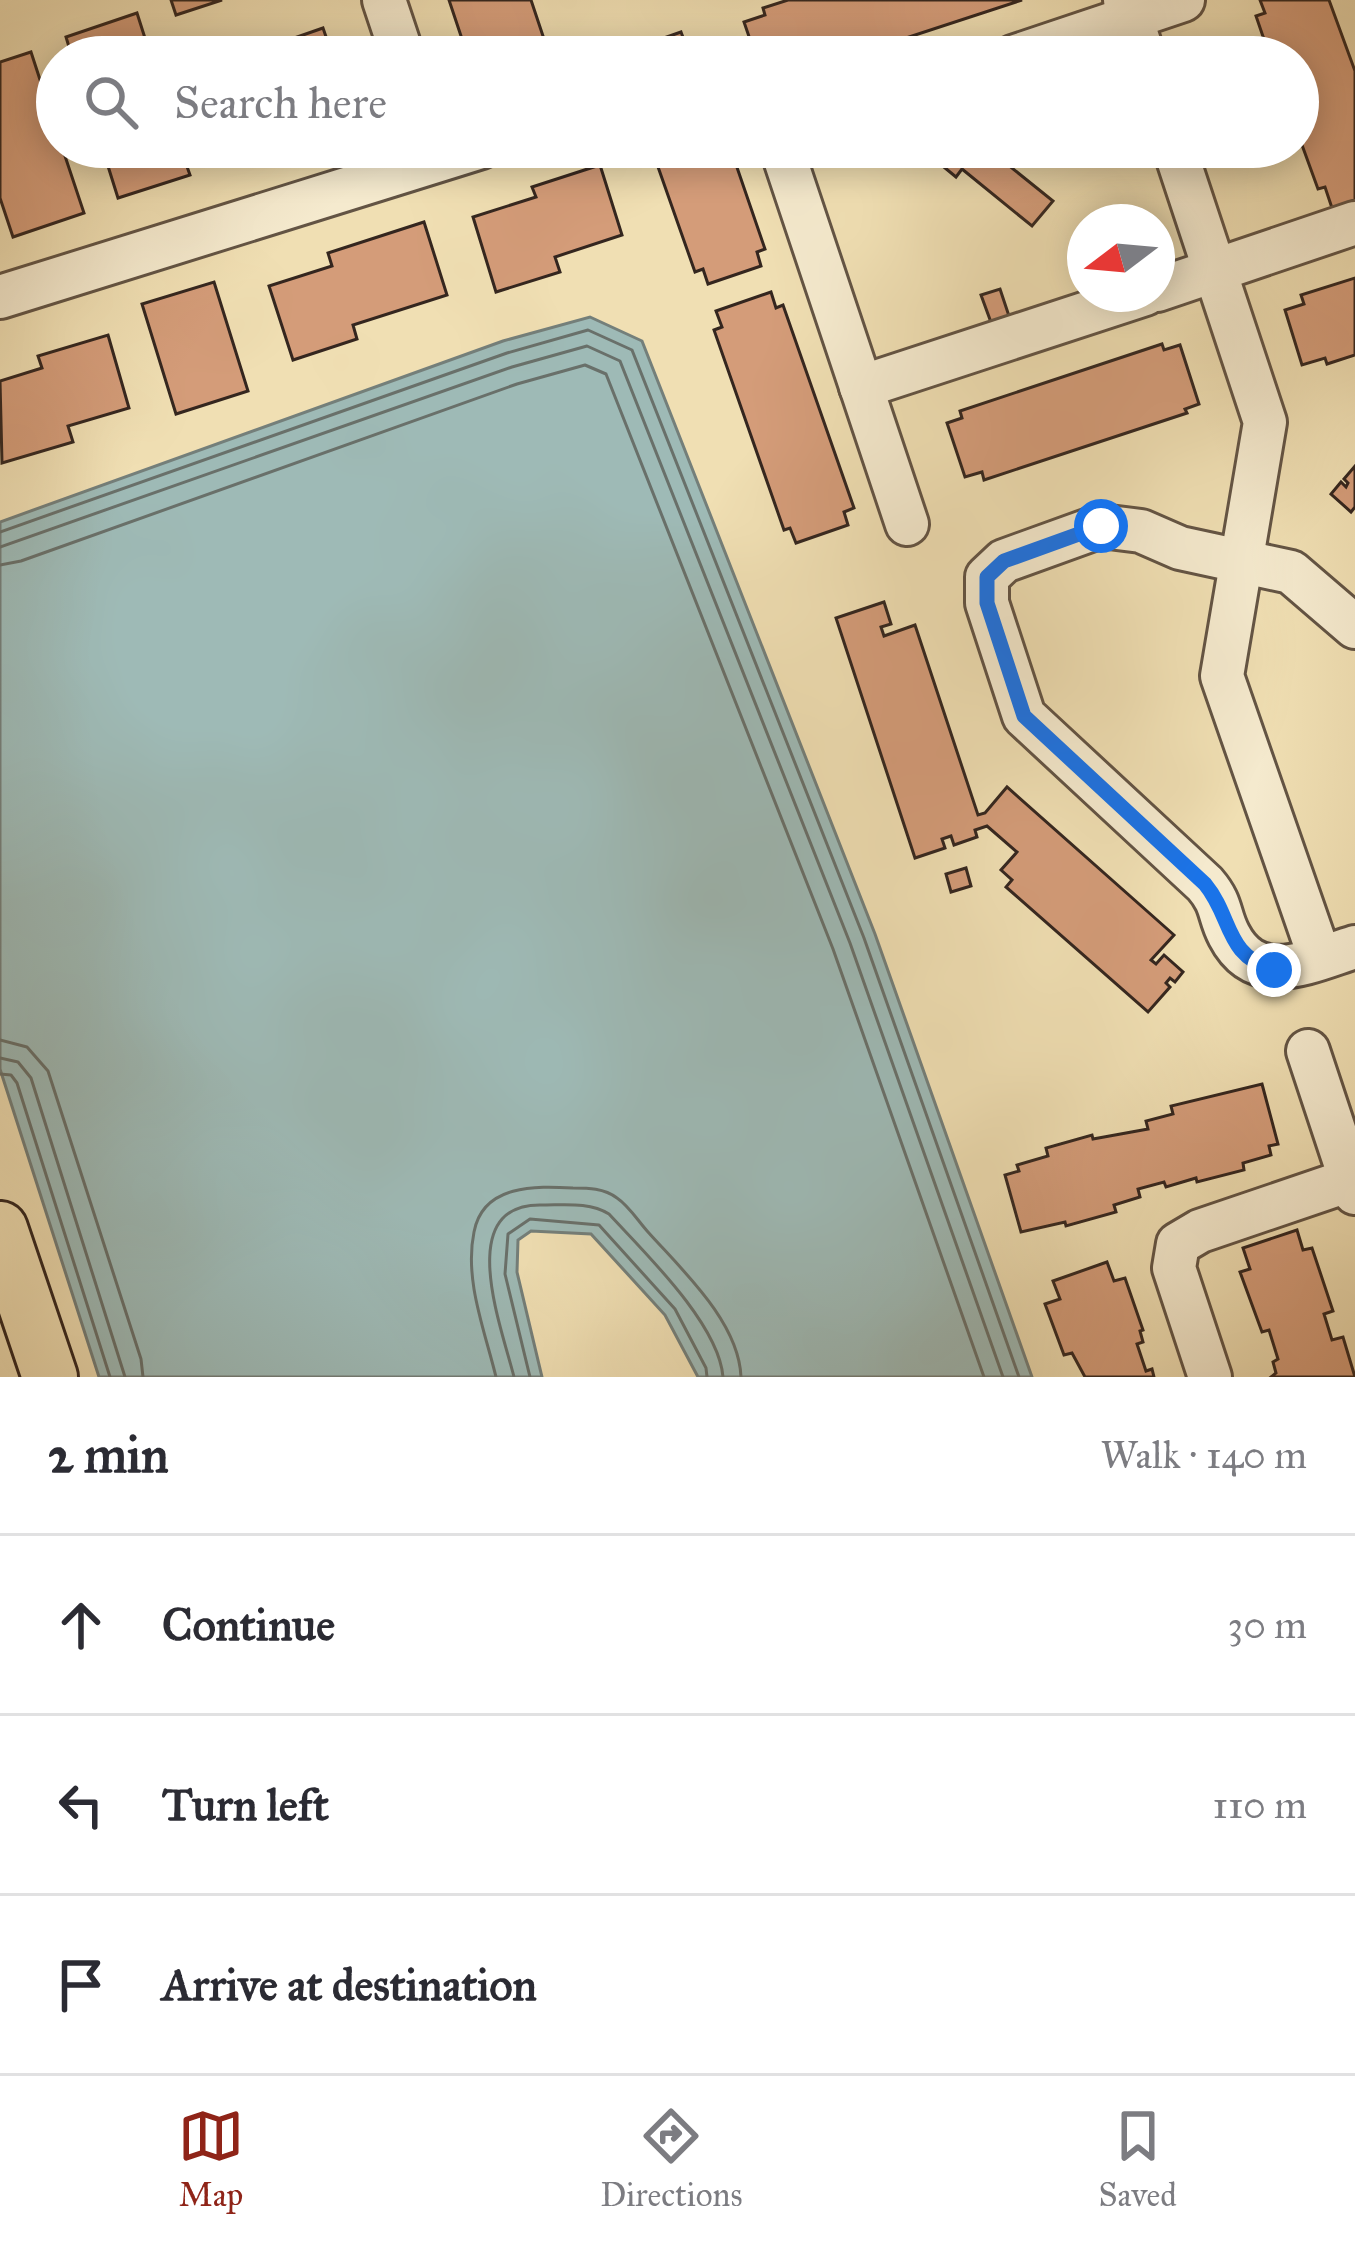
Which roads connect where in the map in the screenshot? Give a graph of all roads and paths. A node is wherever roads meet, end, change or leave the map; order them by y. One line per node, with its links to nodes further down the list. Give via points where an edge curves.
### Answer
1 (384, 0): 4 (street)
2 (1183, 0): 3 (street)
3 (1133, 25): 5 (street)
4 (396, 36)
5 (1092, 36)
6 (392, 168): 12 (street)
7 (788, 168): 14 (street)
8 (1181, 168): 10 (street)
9 (1355, 223): 10 (street)
10 (1215, 271): 11 (street); 16 (street, via 1265,422)
11 (1175, 284)
12 (0, 298)
13 (1090, 312): 14 (street)
14 (861, 387): 15 (street)
15 (907, 524)
16 (1241, 562): 17 (street, via 1292,572); 18 (street, via 1222,676); 18 (street, via 1101,526 1004,561 987,577 987,603 1024,716 1205,884 1251,963 1274,970)
17 (1355, 626)
18 (1338, 952)
19 (1308, 1051): 20 (street)
20 (1353, 1186): 23 (street, via 1178,1244 1174,1268)
21 (0, 1229): 22 (main road)
22 (50, 1377)
23 (1210, 1377)

